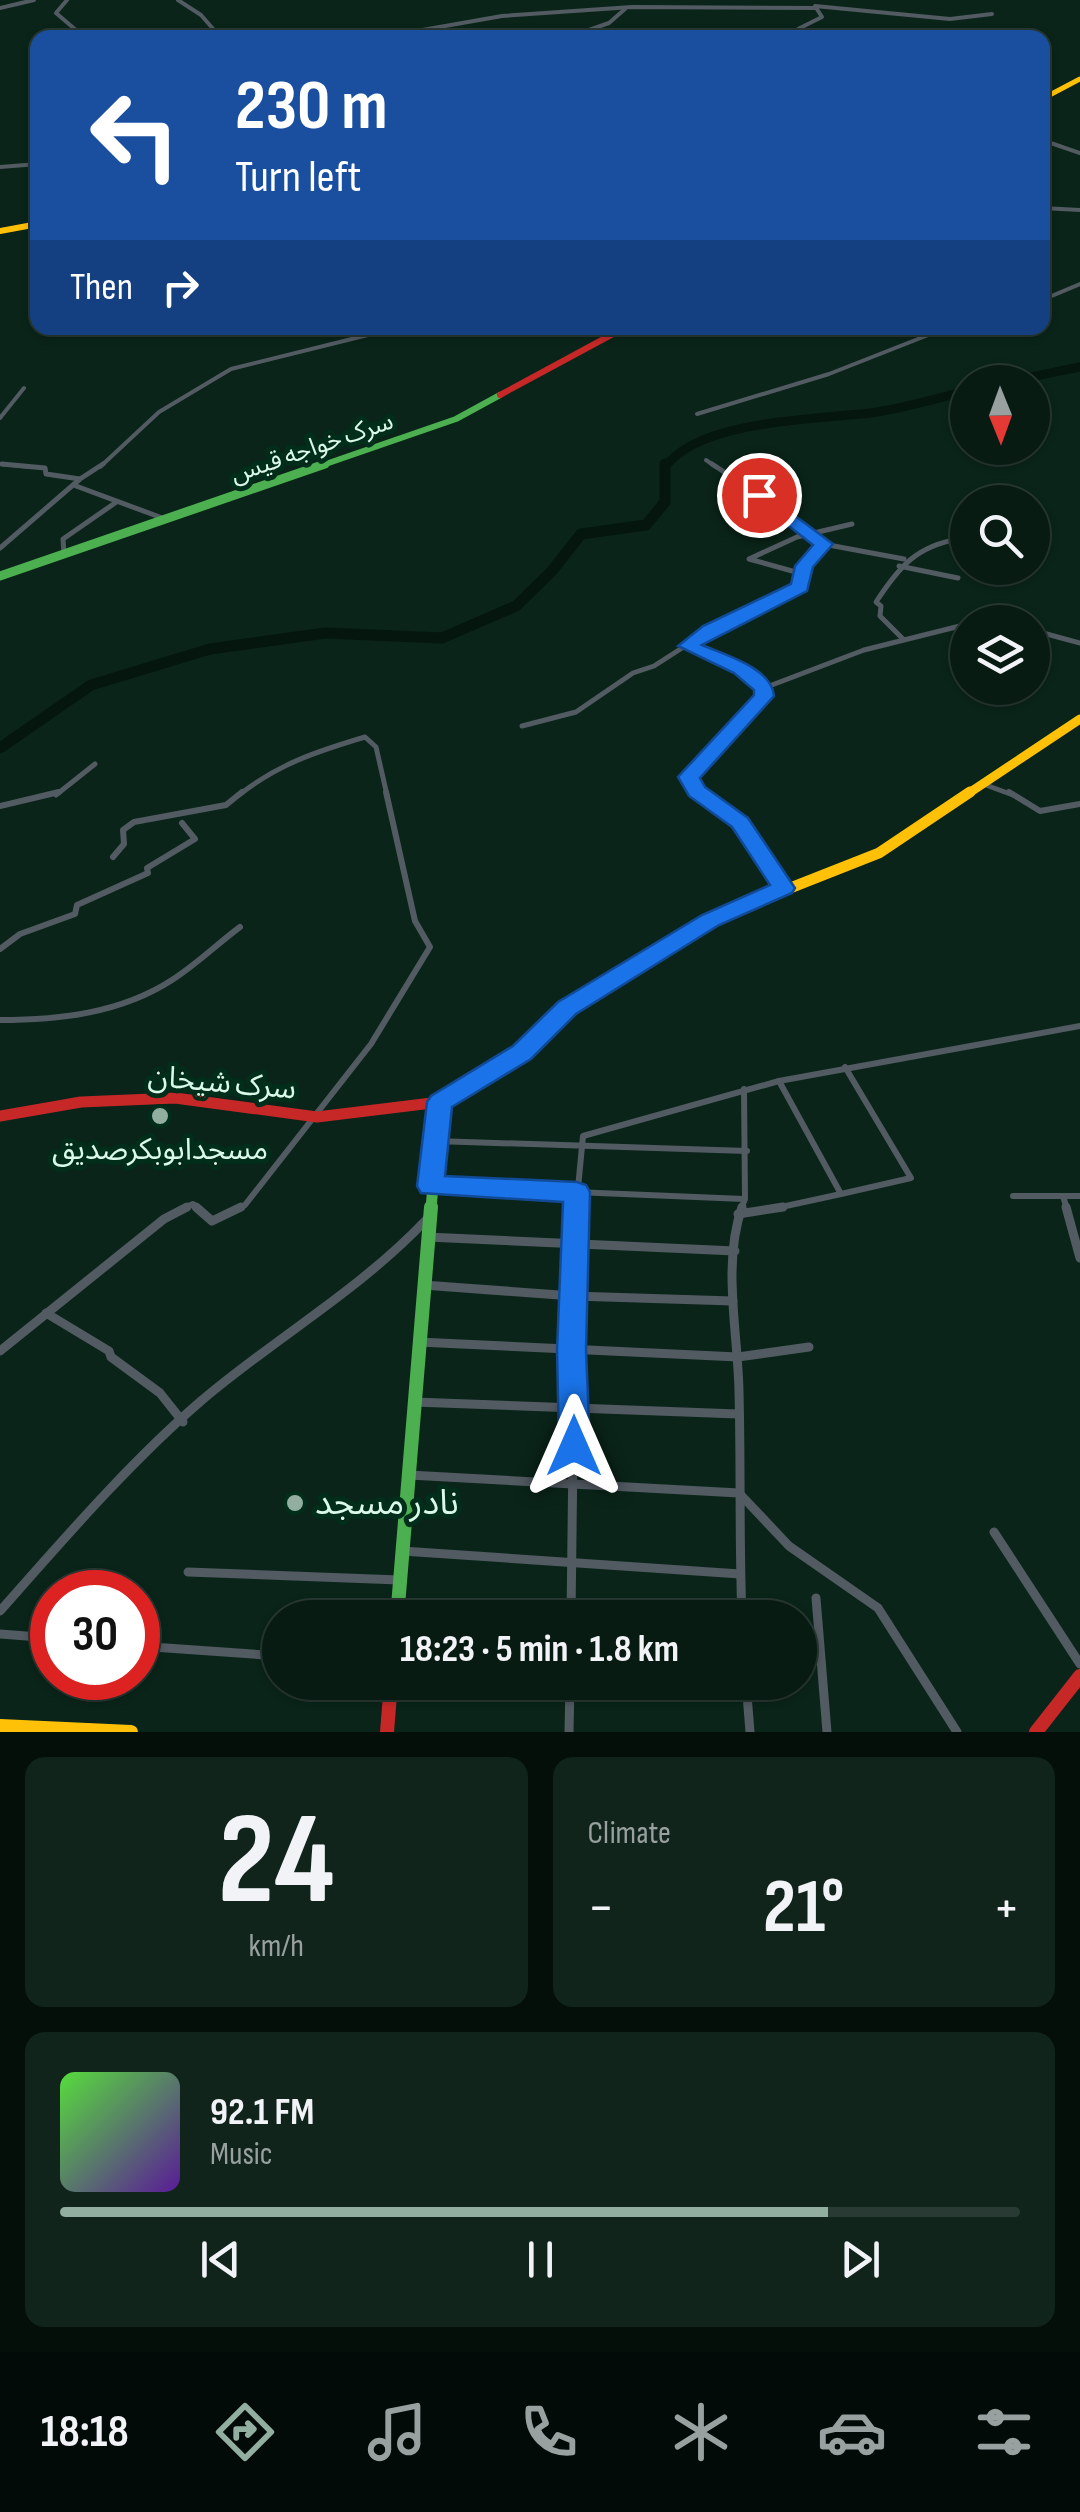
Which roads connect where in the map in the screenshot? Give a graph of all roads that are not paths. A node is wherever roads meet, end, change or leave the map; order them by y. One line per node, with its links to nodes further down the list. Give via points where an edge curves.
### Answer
1 (34, 0): 5 (street)
2 (67, 0): 11 (street, via 56,13)
3 (178, 0): 12 (street)
4 (649, 0): 6 (street)
5 (8, 2): 7 (street)
6 (632, 6): 8 (street); 9 (street)
7 (0, 8)
8 (626, 8): 13 (street, via 502,16); 14 (street)
9 (814, 8): 10 (street, via 950,19); 15 (street, via 822,17)
10 (992, 14)
11 (77, 30)
12 (214, 30)
13 (422, 30)
14 (589, 30)
15 (798, 30)
16 (1080, 79): 17 (main road)
17 (1050, 95)
18 (1050, 143): 19 (street)
19 (1080, 153)
20 (30, 165): 21 (street)
21 (0, 167)
22 (1050, 208): 23 (street)
23 (1080, 210)
24 (30, 225): 25 (main road)
25 (0, 231)
26 (1080, 284): 27 (street)
27 (1050, 297)
28 (368, 335): 36 (street, via 231,370 159,412)
29 (611, 335): 38 (main road, سرک خواجه قیس, via 456,419)
30 (928, 335): 32 (street)
31 (24, 388): 33 (street)
32 (697, 414)
33 (0, 418)
34 (706, 460): 40 (street)
35 (0, 464): 36 (street, via 46,468 46,474)
36 (78, 482): 37 (street); 43 (street)
37 (115, 503): 38 (street); 44 (street, via 69,532)
38 (165, 519): 44 (main road, سرک خواجه قیس)
39 (852, 524): 40 (street)
40 (812, 536): 42 (street); 46 (street, via 749,559)
41 (950, 540): 45 (street, via 926,544)
42 (824, 544): 45 (street); 46 (street)
43 (0, 548)
44 (64, 554): 47 (main road, سرک خواجه قیس)
45 (902, 563): 48 (street); 51 (street, via 876,602 880,616)
46 (804, 574): 53 (street, via 800,586)
47 (0, 576)
48 (950, 576)
49 (950, 628): 51 (street)
50 (1050, 635): 52 (street)
51 (903, 639): 54 (street)
52 (1080, 643)
53 (688, 646): 54 (street, via 741,669); 56 (street, via 632,673 576,712)
54 (764, 688): 63 (street, via 764,696 689,777 696,791 740,822)
55 (1080, 719): 58 (main road)
56 (522, 726)
57 (95, 764): 60 (street, via 56,795)
58 (983, 784): 59 (street, via 1040,811); 63 (main road, via 879,853)
59 (1080, 804)
60 (0, 806)
61 (182, 823): 65 (street, via 195,838 148,873)
62 (113, 857): 73 (street, via 124,844 123,830 134,822 226,805 264,774 302,756 365,737 373,741 414,920 430,946)
63 (784, 888): 71 (main road, via 710,920 567,1008 522,1052)
64 (240, 927): 66 (street, via 177,976 117,1008 58,1020)
65 (0, 950)
66 (0, 1020)
67 (1080, 1026): 68 (street)
68 (845, 1067): 69 (street); 79 (street, via 910,1178)
69 (779, 1081): 70 (street); 79 (street)
70 (744, 1089): 75 (street, via 598,1130 583,1136); 76 (street)
71 (440, 1102): 73 (main road, سرک شیخان); 74 (main road)
72 (0, 1116): 73 (main road, سرک شیخان, via 81,1102 174,1098)
73 (318, 1116): 93 (street, via 245,1205 212,1221 193,1204)
74 (434, 1141): 75 (street); 77 (main road)
75 (580, 1146): 76 (street); 78 (street)
76 (747, 1150): 83 (street)
77 (430, 1186): 78 (street); 85 (main road)
78 (577, 1192): 83 (street); 87 (street)
79 (841, 1194): 84 (street)
80 (1012, 1196): 81 (street)
81 (1064, 1196): 82 (street); 89 (street)
82 (1080, 1196)
83 (744, 1199): 84 (street)
84 (738, 1214): 88 (street)
85 (428, 1218): 86 (main road); 102 (street, via 391,1258 226,1380)
86 (426, 1237): 87 (street); 90 (main road)
87 (574, 1241): 88 (street); 91 (street)
88 (735, 1250): 92 (street)
89 (1080, 1258)
90 (422, 1285): 91 (street); 94 (main road)
91 (573, 1296): 92 (street); 97 (street)
92 (733, 1301): 98 (street)
93 (46, 1313): 96 (street); 102 (street, via 147,1380)
94 (417, 1342): 97 (street); 99 (main road)
95 (809, 1347): 98 (street)
96 (0, 1350)
97 (572, 1350): 98 (street); 100 (street)
98 (738, 1356): 101 (street)
99 (412, 1402): 100 (street); 103 (main road)
100 (575, 1408): 101 (street); 104 (street)
101 (738, 1414): 105 (street)
102 (183, 1422): 116 (street)
103 (408, 1474): 104 (street); 107 (main road)
104 (574, 1484): 105 (street); 108 (street)
105 (739, 1493): 110 (street); 132 (street, via 789,1546 878,1608)
106 (994, 1532): 121 (street)
107 (402, 1551): 108 (street); 111 (main road)
108 (573, 1563): 110 (street); 114 (street)
109 (188, 1572): 111 (street)
110 (740, 1574): 115 (street)
111 (400, 1580): 113 (main road)
112 (816, 1598): 131 (street)
113 (398, 1600)
114 (572, 1600)
115 (741, 1600)
116 (0, 1611)
117 (0, 1634): 118 (street)
118 (30, 1636)
119 (160, 1648): 120 (street)
120 (262, 1655)
121 (1080, 1664)
122 (1080, 1676): 133 (main road)
123 (390, 1700): 128 (main road)
124 (570, 1700): 129 (street)
125 (747, 1700): 130 (street)
126 (0, 1726): 127 (main road)
127 (131, 1732)
128 (387, 1732)
129 (570, 1732)
130 (750, 1732)
131 (828, 1732)
132 (957, 1732)
133 (1036, 1732)

